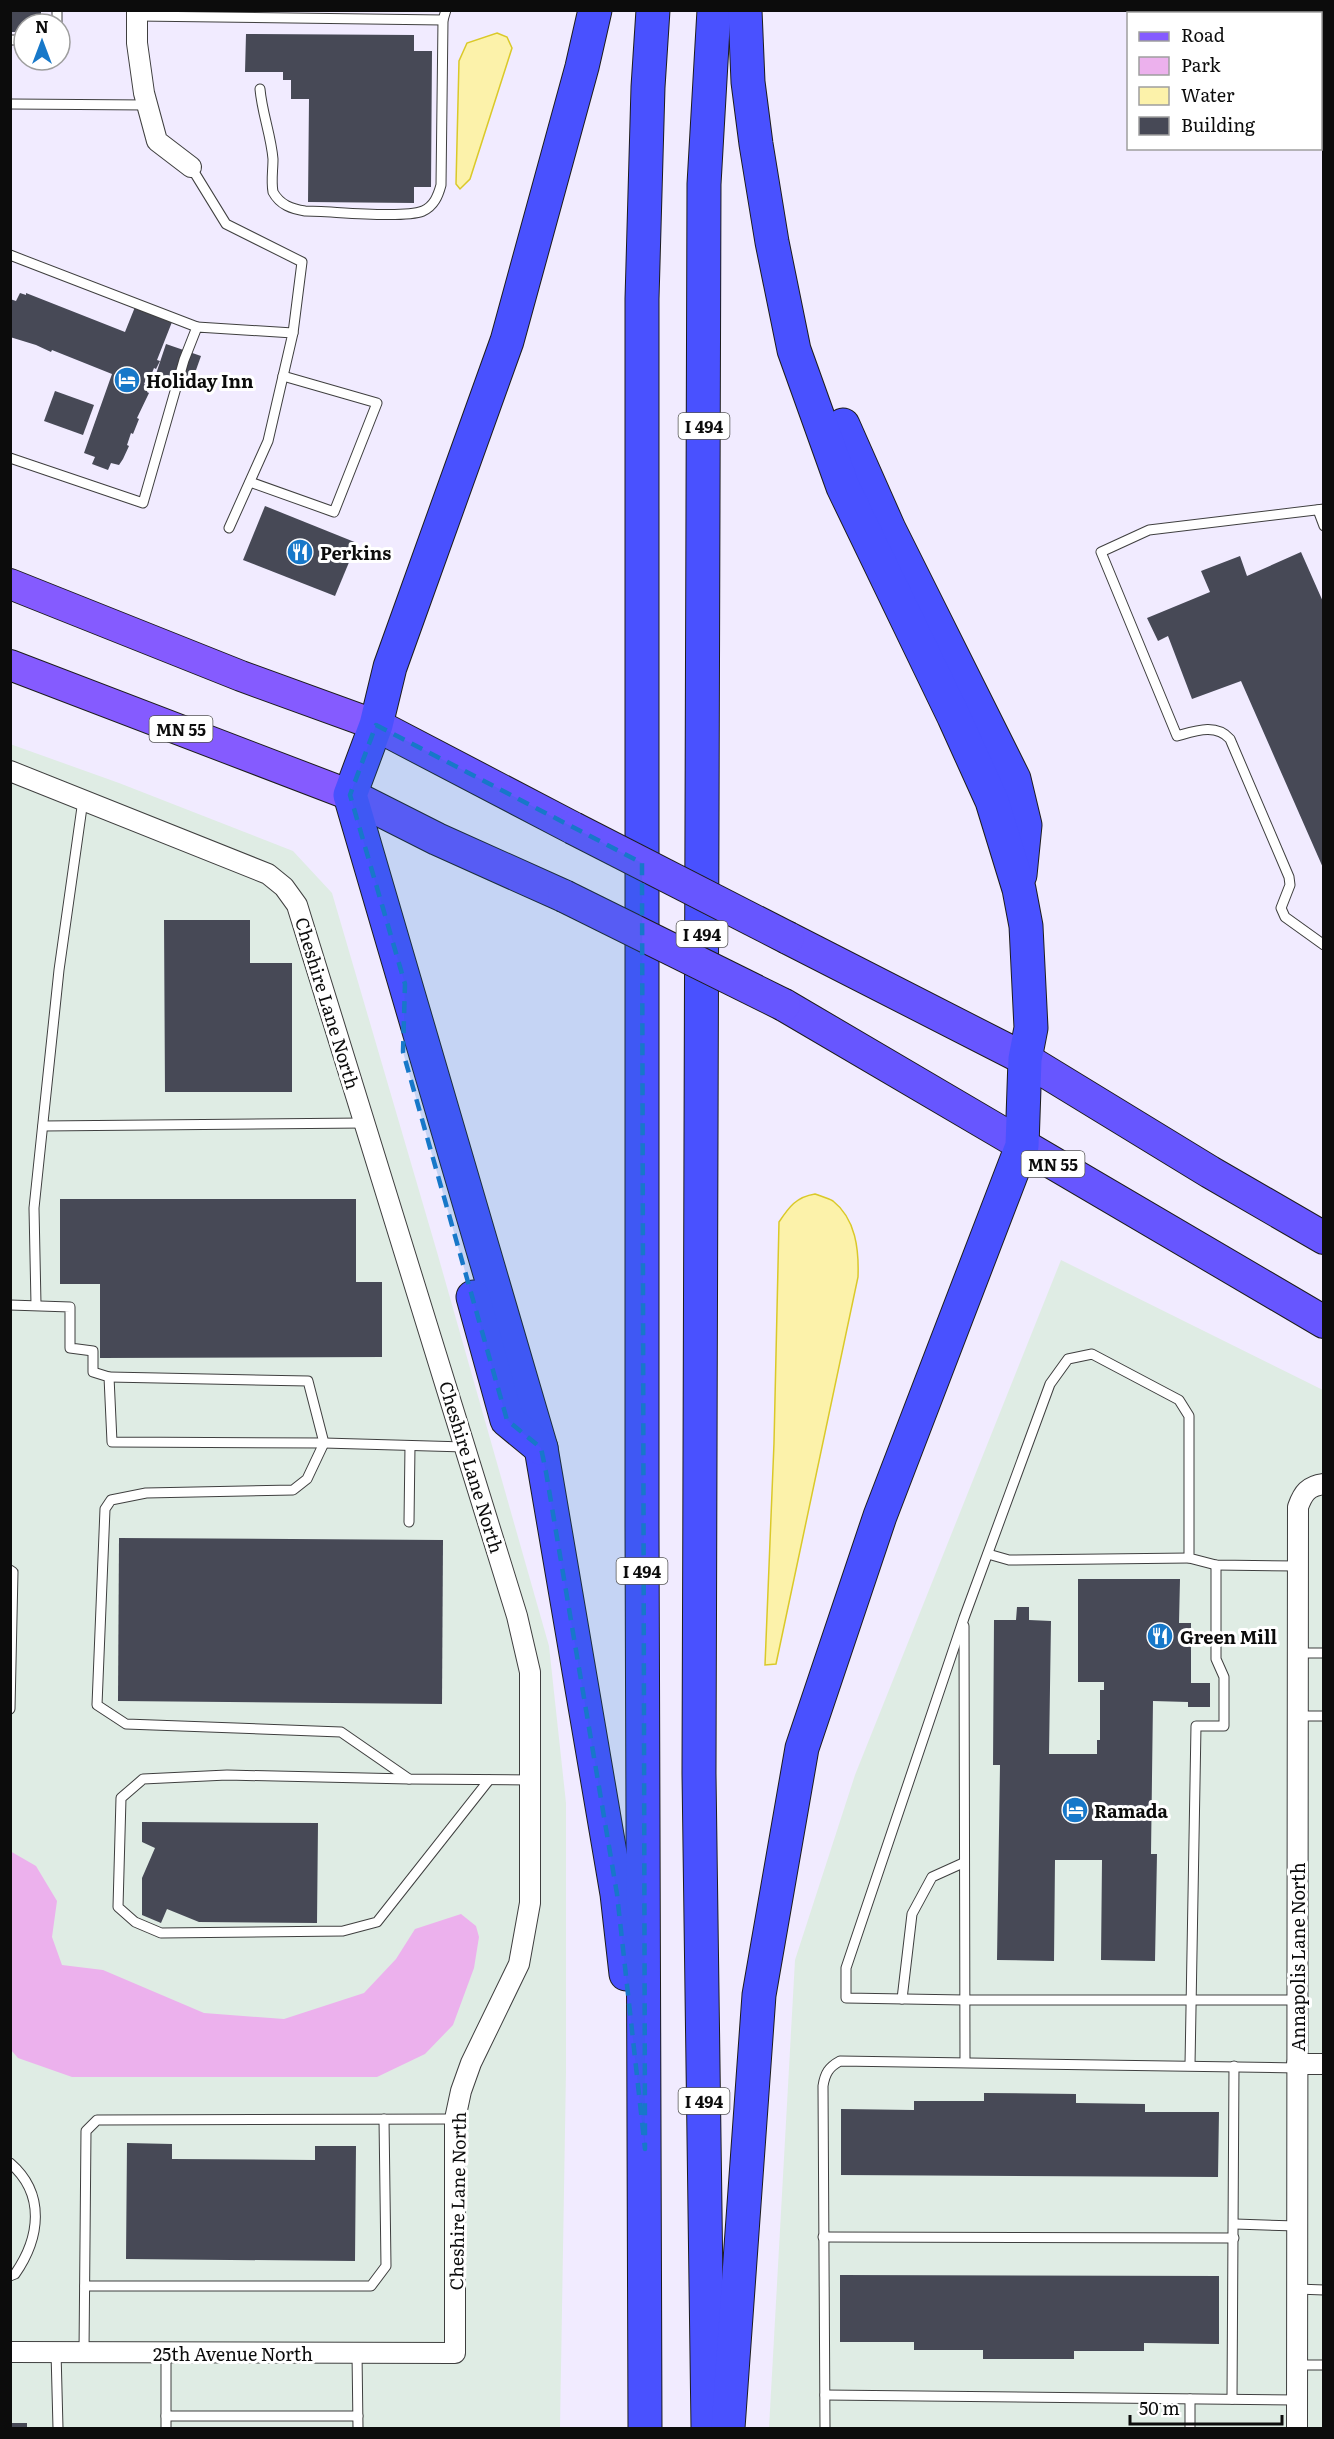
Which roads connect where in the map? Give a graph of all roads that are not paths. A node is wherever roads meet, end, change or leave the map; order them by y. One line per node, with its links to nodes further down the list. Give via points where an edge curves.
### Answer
1 (595, 10): 23 (highway, via 507,340 390,668)
2 (653, 10): 68 (highway, I 494, via 642,299)
3 (714, 10): 97 (highway, I 494, via 704,184 699,1750)
4 (745, 10): 28 (highway, via 748,82 794,350 843,487 992,801 1026,926 1031,1028)
5 (137, 13): 6 (lane); 10 (street, via 137,44)
6 (216, 14): 7 (lane)
7 (444, 15): 8 (lane, via 441,185 432,204 424,210 405,214 305,211 283,204 273,192 273,160)
8 (260, 89)
9 (10, 104): 10 (lane)
10 (147, 105): 11 (street, via 157,141)
11 (191, 167): 14 (lane, via 226,224 302,262)
12 (10, 255): 13 (lane)
13 (197, 327): 14 (lane); 16 (lane, via 143,503)
14 (293, 333): 15 (lane)
15 (283, 376): 17 (lane, via 268,441); 17 (lane, via 377,403 334,512)
16 (10, 458)
17 (250, 482): 20 (lane)
18 (1321, 510): 19 (lane); 27 (lane, via 1149,530 1101,552 1177,736 1212,729 1224,732 1230,739 1289,877 1281,908 1285,917)
19 (1323, 526)
20 (229, 528)
21 (10, 584): 23 (main road)
22 (10, 665): 25 (main road, MN 55)
23 (376, 725): 25 (highway); 28 (highway, bridge)
24 (10, 771): 26 (street, Cheshire Lane North)
25 (350, 795): 31 (highway, MN 55, bridge, via 784,1005); 68 (highway, via 541,1448 617,1894)
26 (83, 800): 29 (street, Cheshire Lane North, via 268,874 284,887 304,924); 30 (lane, via 59,970)
27 (1323, 945)
28 (1025, 1059): 31 (highway); 32 (highway)
29 (366, 1123): 30 (lane); 39 (street, Cheshire Lane North)
30 (43, 1126): 33 (lane, via 34,1208)
31 (1022, 1146): 35 (highway, MN 55); 98 (highway, via 880,1516 802,1748 759,1995)
32 (1323, 1238)
33 (36, 1304): 34 (lane); 36 (lane, via 70,1307 70,1348 93,1351 93,1372)
34 (10, 1305)
35 (1323, 1322)
36 (109, 1377): 37 (lane, via 308,1380); 37 (lane, via 112,1442)
37 (324, 1443): 38 (lane); 53 (lane, via 307,1479 293,1490 146,1493 111,1500 105,1509 97,1706 126,1724 341,1732)
38 (410, 1446): 39 (lane); 41 (lane)
39 (465, 1447): 55 (street, Cheshire Lane North, via 518,1616 530,1672)
40 (1316, 1486): 45 (street, Annapolis Lane North, via 1301,1496 1298,1507)
41 (409, 1521)
42 (988, 1554): 43 (lane, via 1010,1560); 43 (lane, via 1050,1384 1068,1359 1092,1354 1179,1400 1189,1416); 47 (lane)
43 (1189, 1558): 44 (lane)
44 (1216, 1565): 45 (lane); 58 (lane, via 1216,1659 1224,1677 1224,1726 1196,1726)
45 (1297, 1566): 48 (street, Annapolis Lane North)
46 (10, 1570): 50 (lane)
47 (964, 1617): 56 (lane); 57 (lane, via 846,1968 846,1998)
48 (1298, 1653): 49 (lane); 51 (street, Annapolis Lane North)
49 (1323, 1653)
50 (10, 1710)
51 (1298, 1716): 52 (lane); 60 (street, Annapolis Lane North)
52 (1323, 1716)
53 (409, 1779): 54 (lane); 54 (lane, via 227,1775 143,1779 122,1798 118,1907 135,1922 162,1933 343,1931 377,1922)
54 (489, 1780): 55 (lane)
55 (532, 1780): 67 (street, Cheshire Lane North, via 530,1903 519,1964 471,2063)
56 (963, 1863): 57 (lane, via 932,1877 912,1914); 59 (lane)
57 (902, 1999): 59 (lane)
58 (1192, 1999): 59 (lane); 60 (lane); 63 (lane)
59 (964, 2000): 61 (lane)
60 (1297, 2000): 65 (street, Annapolis Lane North)
61 (965, 2062): 63 (lane); 72 (lane, via 840,2061 827,2071 823,2086)
62 (1323, 2064): 65 (street)
63 (1190, 2065): 64 (lane)
64 (1234, 2066): 65 (lane); 70 (lane)
65 (1297, 2066): 71 (street, Annapolis Lane North)
66 (384, 2119): 67 (lane); 75 (lane, via 97,2120 86,2131); 75 (lane, via 386,2266 371,2286)
67 (455, 2119): 83 (street, Cheshire Lane North)
68 (645, 2149): 96 (highway, I 494)
69 (10, 2163): 74 (lane, via 26,2177 35,2219 33,2243)
70 (1234, 2224): 71 (lane); 73 (lane)
71 (1297, 2226): 76 (street, Annapolis Lane North)
72 (824, 2237): 73 (lane); 86 (lane)
73 (1234, 2238): 88 (lane)
74 (10, 2276)
75 (85, 2286): 80 (lane)
76 (1297, 2289): 77 (lane); 84 (street, Annapolis Lane North)
77 (1323, 2290)
78 (10, 2352): 79 (street, 25th Avenue North)
79 (56, 2352): 80 (street, 25th Avenue North); 92 (lane)
80 (84, 2352): 81 (street, 25th Avenue North)
81 (166, 2353): 82 (street, 25th Avenue North); 90 (lane)
82 (357, 2353): 83 (street, 25th Avenue North); 91 (lane)
83 (455, 2353)
84 (1297, 2365): 85 (lane); 89 (street, Annapolis Lane North)
85 (1323, 2365)
86 (825, 2395): 87 (lane); 99 (lane)
87 (1190, 2399): 88 (lane); 100 (lane)
88 (1232, 2399): 89 (lane)
89 (1297, 2400): 101 (street, Annapolis Lane North)
90 (166, 2416): 91 (lane); 94 (lane)
91 (358, 2416): 95 (lane)
92 (58, 2427): 93 (lane)
93 (68, 2428)
94 (166, 2428)
95 (358, 2428)
96 (645, 2428)
97 (708, 2428)
98 (728, 2428)
99 (825, 2428)
100 (1190, 2428)
101 (1298, 2428)

